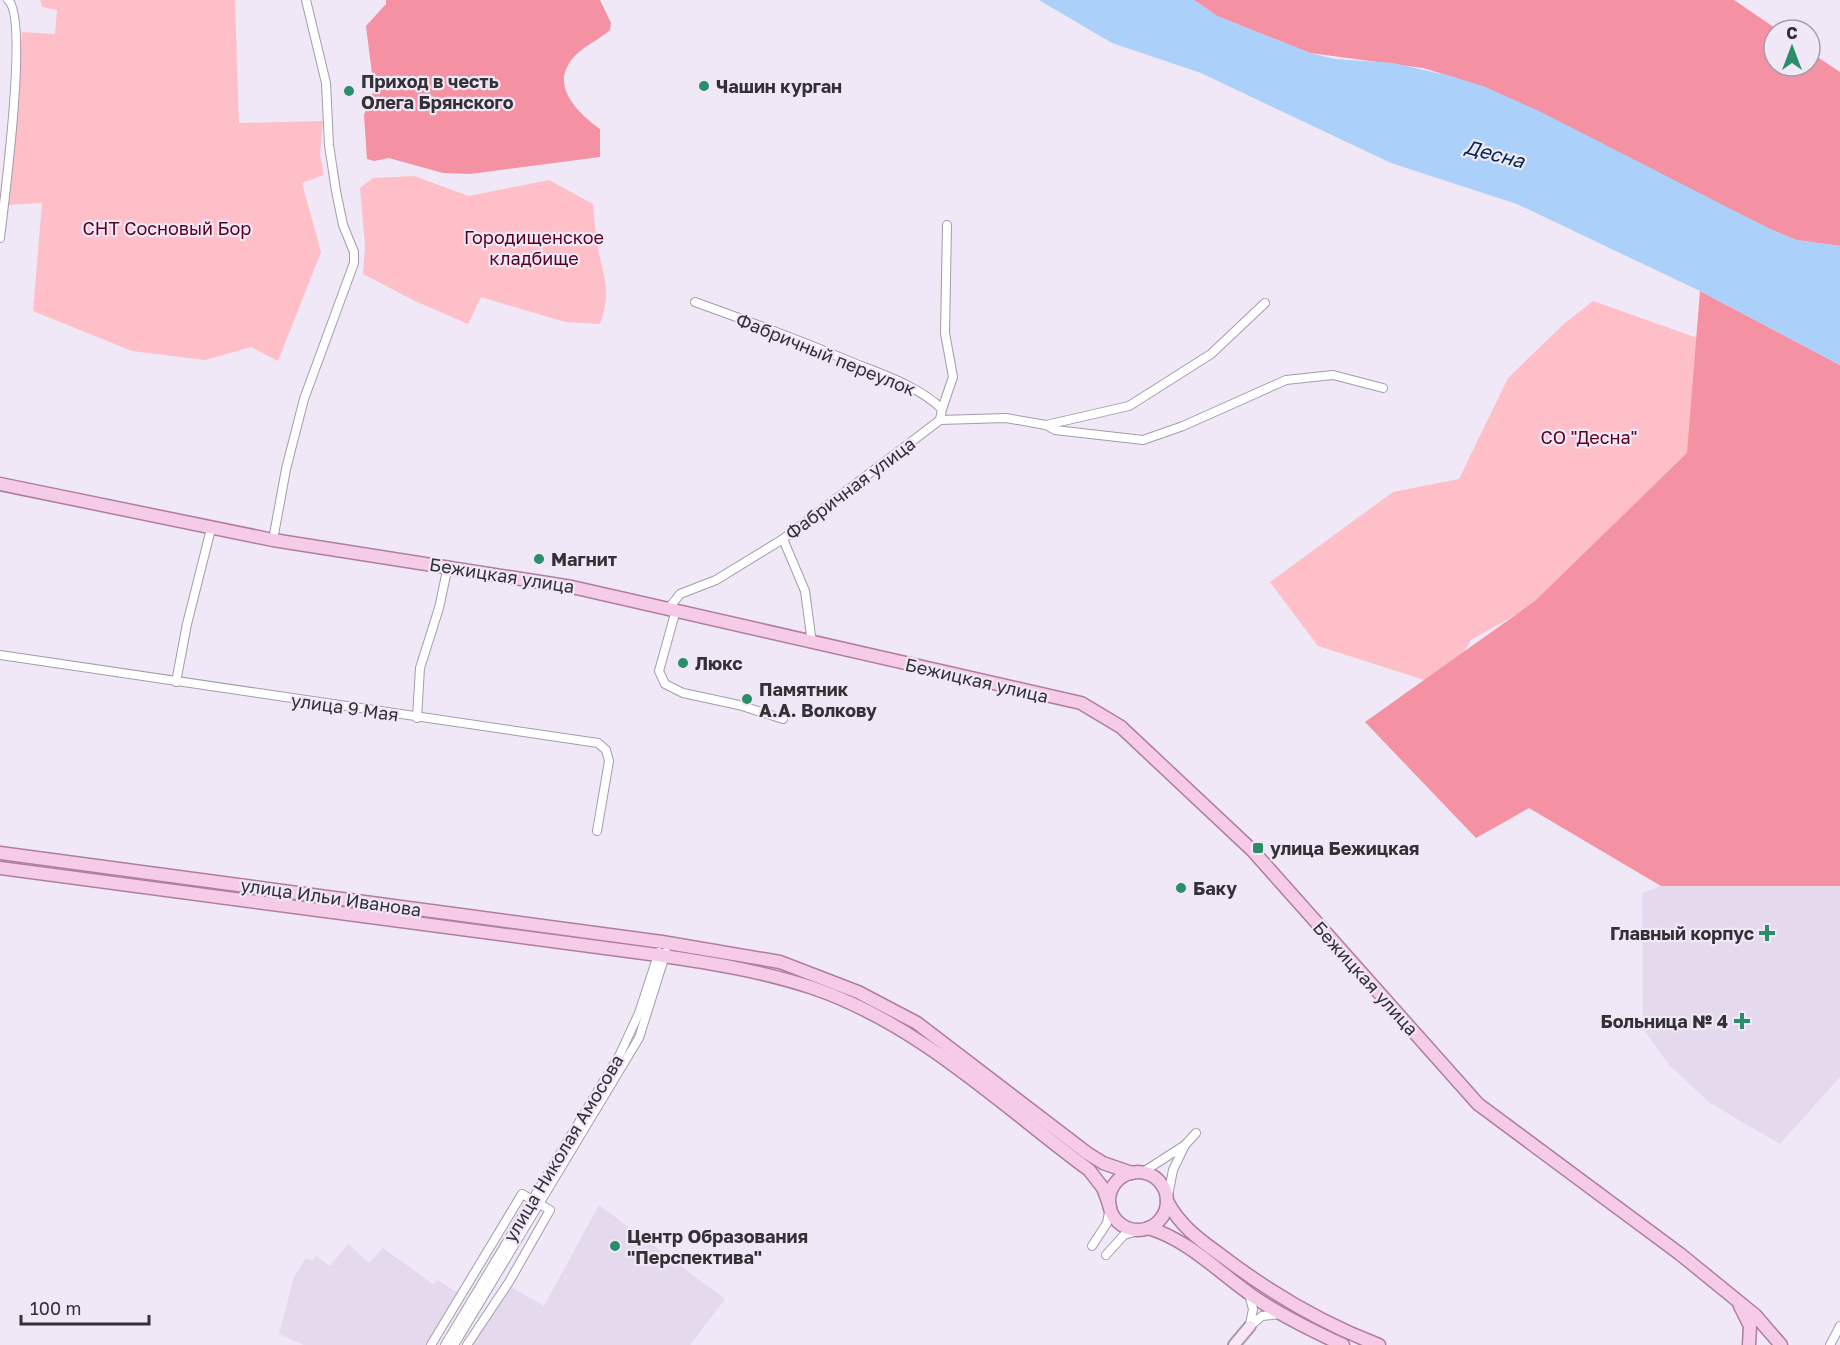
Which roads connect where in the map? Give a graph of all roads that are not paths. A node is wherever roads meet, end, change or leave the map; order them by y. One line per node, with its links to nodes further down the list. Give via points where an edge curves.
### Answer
1 (8, 0): 4 (street, via 14,11 15,62)
2 (306, 0): 14 (street, via 326,83 336,191 354,263 304,399)
3 (947, 225): 8 (street, via 945,333 953,377)
4 (0, 238)
5 (695, 302): 8 (street, Фабричный переулок, via 905,384)
6 (1265, 303): 10 (street, via 1211,354 1129,406)
7 (1383, 388): 10 (street, via 1333,375 1286,380 1143,440 1091,436)
8 (942, 409): 9 (street)
9 (940, 420): 10 (street, via 1006,418); 13 (street, Фабричная улица)
10 (1046, 425)
11 (0, 484): 12 (main road, Бежицкая улица)
12 (211, 529): 14 (main road, Бежицкая улица); 19 (street)
13 (783, 539): 16 (street, Фабричная улица, via 716,580 680,594); 17 (street, via 806,591)
14 (273, 540): 15 (main road, Бежицкая улица)
15 (448, 566): 16 (main road, Бежицкая улица, via 572,586); 20 (street, via 420,668)
16 (672, 609): 17 (main road, Бежицкая улица); 21 (street, via 659,671 665,684 682,693)
17 (812, 643): 37 (main road, Бежицкая улица, via 1081,703 1122,727 1253,851 1478,1104 1680,1254)
18 (0, 655): 19 (street, улица 9 Мая)
19 (176, 682): 20 (street, улица 9 Мая)
20 (417, 717): 22 (street, улица 9 Мая, via 598,743 606,750 609,761)
21 (783, 719)
22 (597, 831)
23 (0, 853): 25 (main road, улица Ильи Иванова)
24 (0, 868): 26 (main road, улица Ильи Иванова)
25 (666, 942): 26 (street, улица Николая Амосова); 29 (main road, улица Ильи Иванова, via 780,962 820,975 889,1007 969,1061 1087,1153 1103,1163)
26 (662, 955): 31 (street, улица Николая Амосова, via 630,1034); 32 (main road, улица Ильи Иванова, via 778,977 881,1019 962,1072 1089,1170 1103,1188)
27 (1196, 1133): 28 (street)
28 (1185, 1145): 29 (street, via 1155,1167); 30 (street, via 1173,1170)
29 (1137, 1172): 30 (main road, via 1158,1179); 32 (main road, via 1116,1182)
30 (1167, 1201): 33 (main road, via 1162,1218); 47 (main road, via 1181,1224 1264,1288 1322,1321)
31 (536, 1202): 41 (street, via 522,1194); 42 (street, улица Николая Амосова); 43 (street, улица Николая Амосова); 44 (street, via 550,1210)
32 (1110, 1207): 33 (main road, via 1120,1223 1138,1230); 34 (street, via 1107,1223)
33 (1148, 1228): 35 (street, via 1124,1235); 36 (main road, via 1168,1235)
34 (1092, 1246)
35 (1106, 1255)
36 (1249, 1293): 38 (main road); 39 (street, via 1253,1309)
37 (1735, 1300): 48 (main road, via 1750,1326); 49 (main road, Бежицкая улица, via 1755,1315)
38 (1281, 1314): 39 (street, via 1262,1316); 46 (main road)
39 (1250, 1326): 45 (street)
40 (1840, 1326): 50 (street)
41 (431, 1345)
42 (445, 1345)
43 (454, 1345)
44 (467, 1345)
45 (1234, 1345)
46 (1343, 1345)
47 (1379, 1345)
48 (1749, 1345)
49 (1781, 1345)
50 (1830, 1345)

